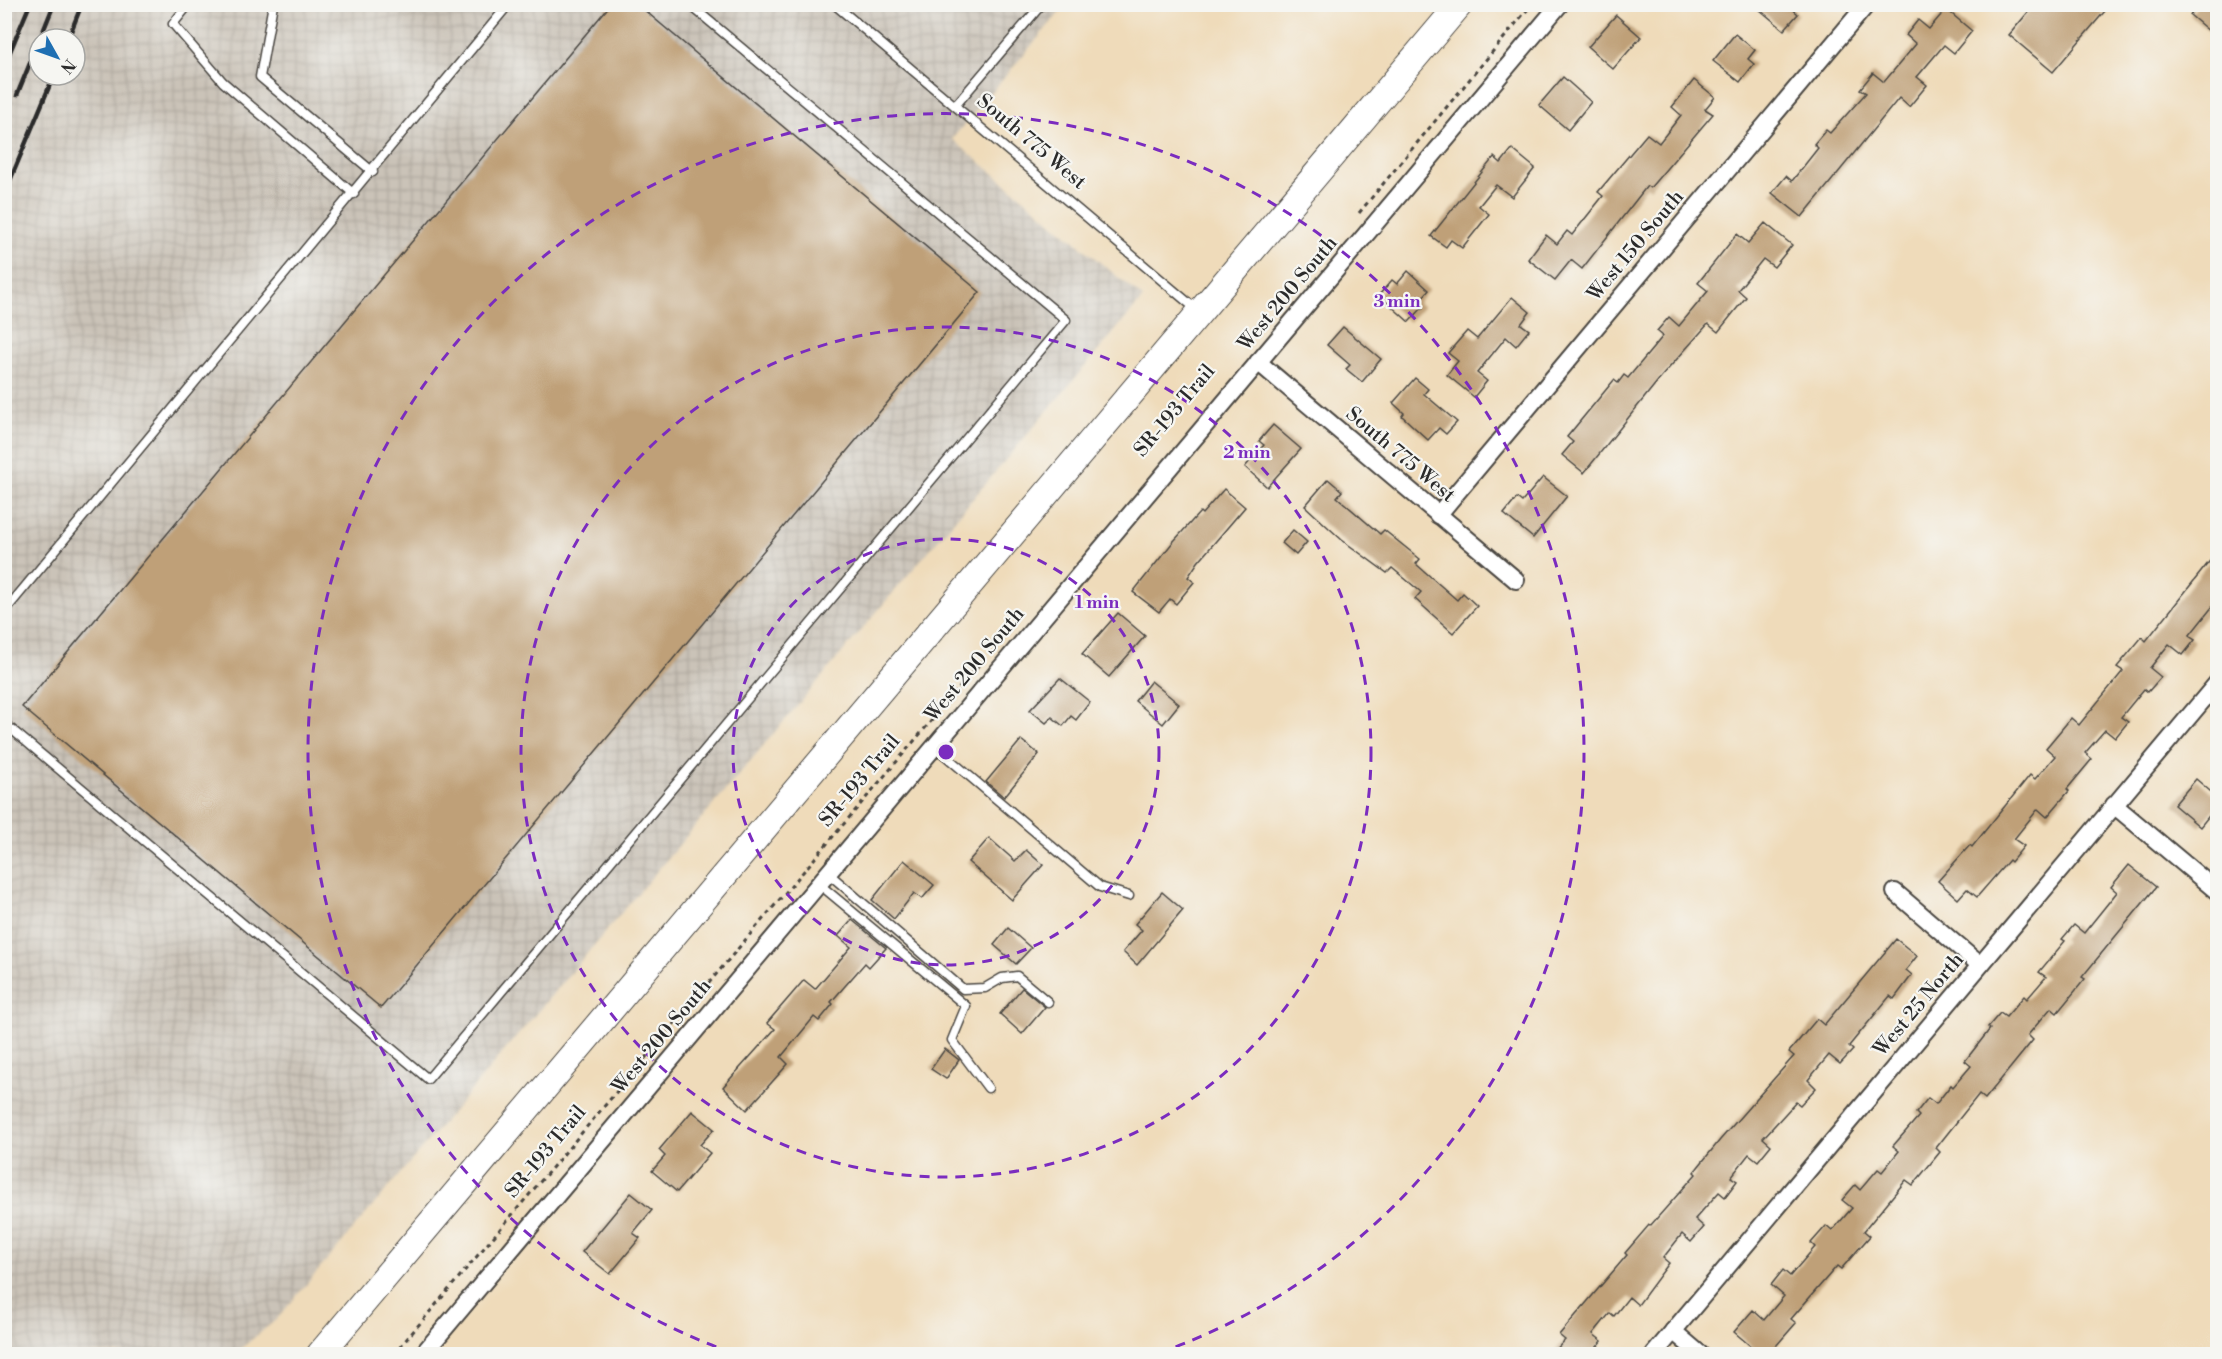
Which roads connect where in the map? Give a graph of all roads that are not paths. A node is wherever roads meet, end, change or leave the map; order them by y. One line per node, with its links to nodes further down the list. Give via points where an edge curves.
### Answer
1 (189, 4): 12 (lane, via 173,24 223,82)
2 (273, 4): 11 (lane, via 260,77)
3 (509, 4): 11 (lane)
4 (689, 4): 19 (lane, via 1066,320 428,1079)
5 (834, 4): 10 (lane, South 775 West)
6 (1042, 4): 10 (lane)
7 (1461, 4): 13 (main road)
8 (1560, 4): 14 (street, West 200 South)
9 (1867, 4): 15 (street, West 150 South)
10 (955, 106): 13 (lane, South 775 West)
11 (373, 172): 12 (lane)
12 (354, 194): 17 (lane)
13 (1200, 313): 30 (main road)
14 (1258, 362): 15 (street, South 775 West); 20 (street, West 200 South)
15 (1438, 515): 16 (street, South 775 West)
16 (1515, 580)
17 (4, 612)
18 (2217, 682): 21 (street, West 25 North)
19 (4, 723)
20 (934, 746): 22 (street, West 200 South); 25 (lane, via 1100,887)
21 (2114, 805): 24 (street); 26 (street, West 25 North)
22 (823, 878): 27 (lane, via 963,988 985,988 1002,978 1017,976); 28 (lane, via 966,1006 952,1040); 31 (street, West 200 South)
23 (1895, 892): 26 (street)
24 (2217, 892)
25 (1129, 896)
26 (1980, 966): 29 (street, West 25 North)
27 (1048, 1002)
28 (987, 1088)
29 (1673, 1331): 32 (street, West 25 North); 33 (street)
30 (320, 1354)
31 (423, 1354)
32 (1654, 1354)
33 (1700, 1354)

